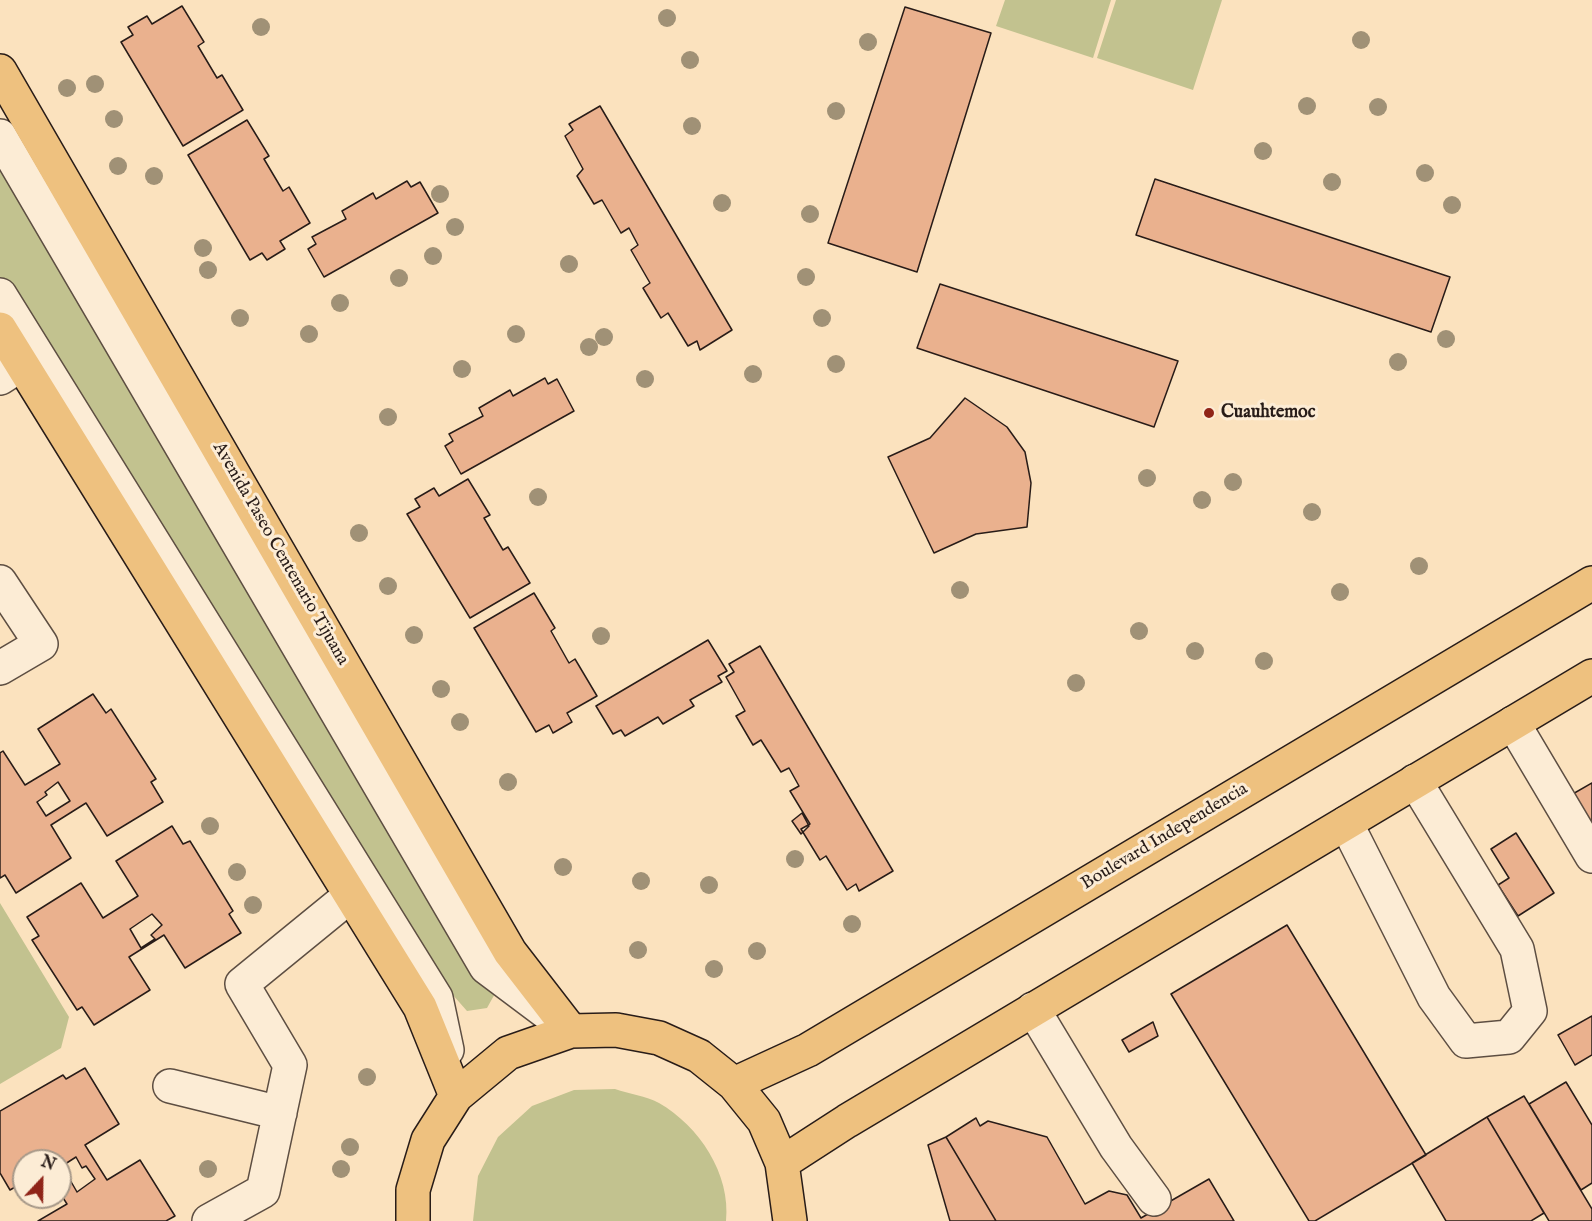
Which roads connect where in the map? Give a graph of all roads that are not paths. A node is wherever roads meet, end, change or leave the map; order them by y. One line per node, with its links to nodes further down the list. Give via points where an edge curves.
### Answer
1 (0, 70): 16 (main road, Avenida Paseo Centenario Tijuana, via 510,952)
2 (0, 136): 16 (lane, via 486,967)
3 (0, 295): 19 (lane, via 436,998)
4 (0, 329): 5 (main road)
5 (11, 371): 14 (main road)
6 (0, 582): 8 (lane, via 41,644)
7 (1592, 583): 17 (main road, Boulevard Independencia, via 808,1050)
8 (0, 668)
9 (1592, 676): 10 (main road)
10 (1513, 723): 11 (main road); 13 (lane)
11 (1415, 781): 12 (main road); 12 (lane, via 1517,949 1530,1011 1509,1037 1466,1041 1434,997)
12 (1346, 823): 15 (main road)
13 (1592, 856)
14 (351, 895): 19 (main road, via 420,1007); 20 (lane, via 242,984 290,1065)
15 (1033, 1009): 21 (main road); 22 (lane, via 1116,1148)
16 (571, 1031): 17 (main road, via 616,1030 659,1038 699,1056); 19 (main road, via 508,1053)
17 (734, 1084): 21 (main road, via 764,1120)
18 (170, 1086): 20 (lane)
19 (456, 1096): 24 (main road, via 428,1140 413,1190)
20 (280, 1113): 23 (lane, via 263,1191)
21 (782, 1163): 25 (main road)
22 (1154, 1199)
23 (209, 1221)
24 (413, 1221)
25 (790, 1221)

